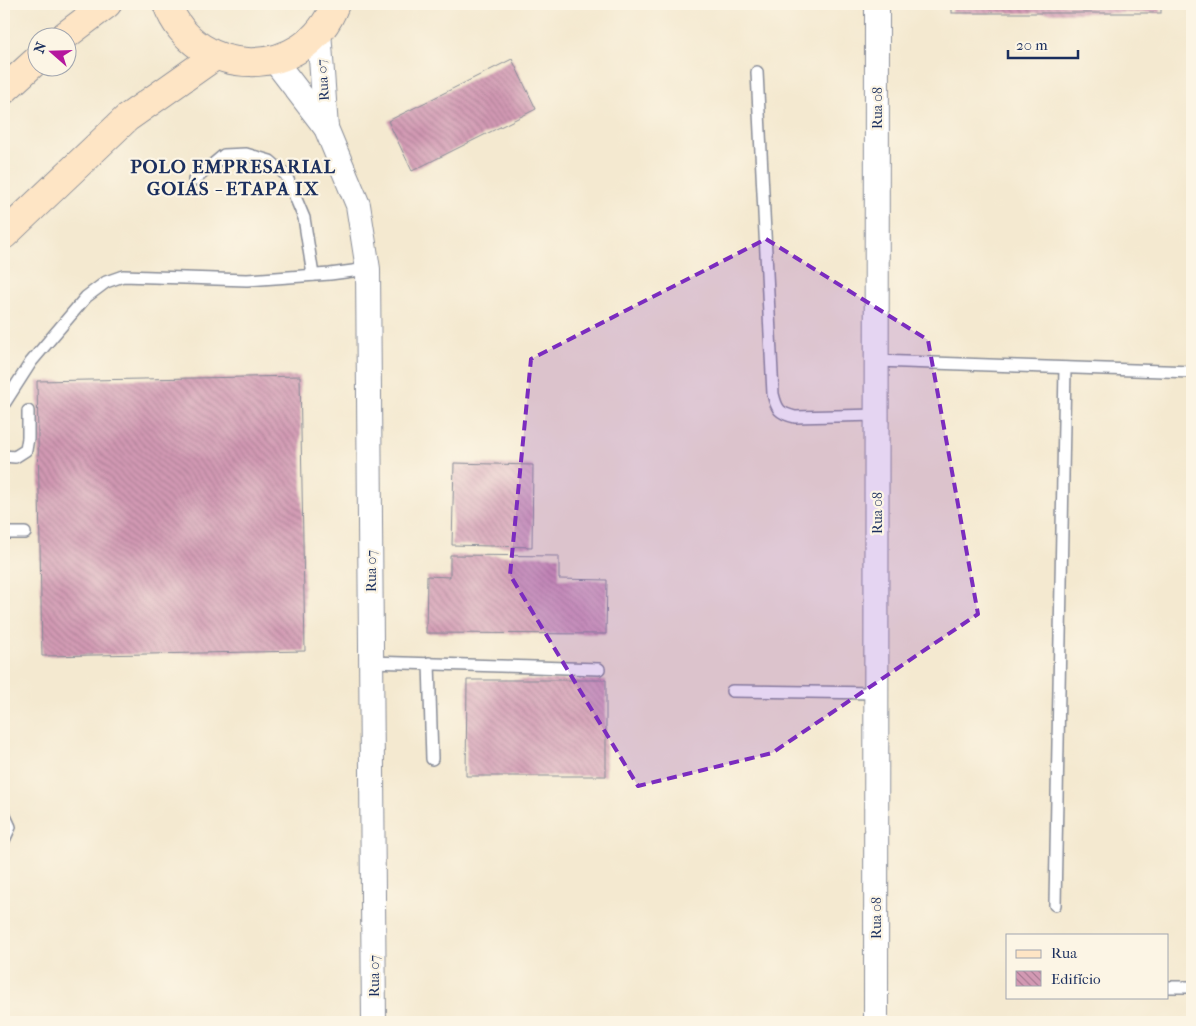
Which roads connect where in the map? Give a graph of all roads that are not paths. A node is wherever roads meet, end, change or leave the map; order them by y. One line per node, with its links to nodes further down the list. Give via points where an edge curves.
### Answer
1 (107, 4): 5 (street)
2 (167, 4): 7 (street, via 172,18 191,40)
3 (335, 4): 6 (street)
4 (877, 4): 17 (street, Rua 08)
5 (75, 28)
6 (319, 31): 8 (street, via 298,49); 12 (street, Rua 07)
7 (215, 56): 8 (street, via 244,63); 14 (street, via 127,118)
8 (274, 60): 12 (street, Rua 07)
9 (28, 68): 11 (street)
10 (757, 72): 22 (lane, via 776,406 782,414 795,417)
11 (4, 90)
12 (326, 128): 15 (street, Rua 07, via 358,205)
13 (194, 180): 16 (lane, via 224,155 246,154 270,161 286,175 304,218)
14 (4, 235)
15 (368, 269): 16 (lane); 26 (street, Rua 07)
16 (312, 275): 20 (lane, via 247,280 123,276 106,282 86,297 37,355)
17 (877, 361): 18 (lane); 22 (street, Rua 08)
18 (1065, 368): 19 (lane); 34 (lane)
19 (1192, 372)
20 (4, 404)
21 (28, 411): 23 (lane, via 26,450 15,457)
22 (877, 416): 30 (street, Rua 08)
23 (4, 456)
24 (4, 533): 25 (lane)
25 (25, 533)
26 (371, 662): 27 (lane); 37 (street, Rua 07)
27 (429, 663): 28 (lane); 31 (lane)
28 (599, 669)
29 (732, 690): 30 (lane)
30 (877, 692): 38 (street, Rua 08)
31 (432, 759)
32 (4, 814): 33 (lane, via 10,827)
33 (4, 840)
34 (1055, 905)
35 (1168, 987): 36 (lane)
36 (1192, 987)
37 (374, 1022)
38 (876, 1022)

